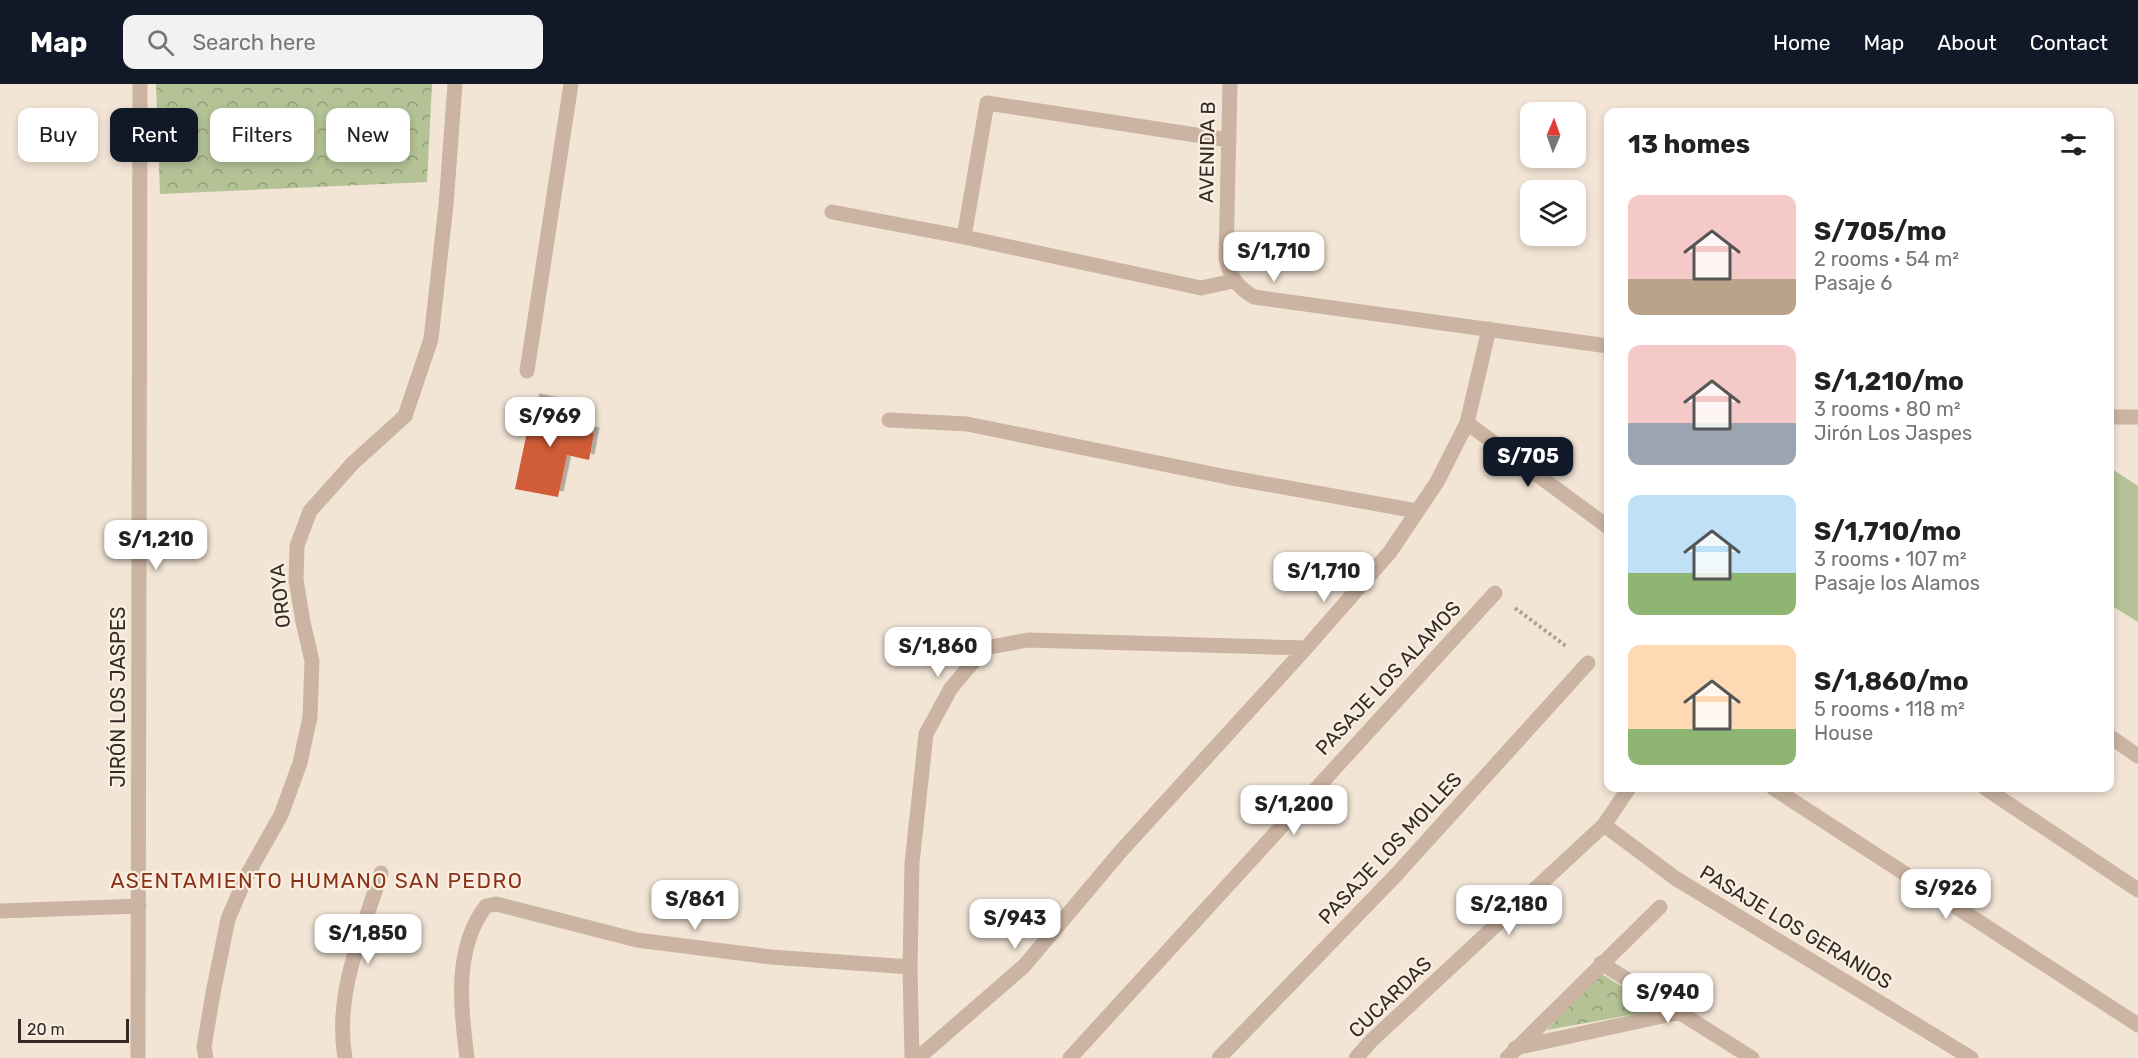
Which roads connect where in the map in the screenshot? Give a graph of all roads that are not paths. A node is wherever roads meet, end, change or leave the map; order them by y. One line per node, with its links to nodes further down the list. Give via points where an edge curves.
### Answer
1 (140, 84): 29 (street, JIRÓN LOS JASPES)
2 (455, 84): 38 (street, OROYA, via 431,339 405,416 353,463 310,511 297,546 296,579 312,661 310,717 300,763 281,815 246,877 228,920 204,1047)
3 (571, 84): 11 (street)
4 (1230, 84): 5 (street, AVENIDA B)
5 (1229, 140): 7 (street, via 987,103); 8 (street, AVENIDA B, via 1226,258)
6 (832, 212): 7 (street)
7 (964, 237): 8 (street, via 1201,288)
8 (1233, 281): 9 (street, via 1254,297)
9 (1489, 329): 10 (street); 15 (street)
10 (1604, 345)
11 (527, 371)
12 (2114, 417): 13 (street)
13 (2138, 417)
14 (888, 420): 16 (street, via 967,424)
15 (1467, 423): 16 (street, via 1437,482); 17 (street)
16 (1417, 511): 19 (street, via 1390,552)
17 (1604, 524)
18 (1495, 593): 43 (street, PASAJE LOS ALAMOS)
19 (1306, 648): 33 (street, via 1028,640 985,648 951,688 926,734 912,863); 42 (street, via 1121,851 1024,966)
20 (1588, 663): 44 (street, PASAJE LOS MOLLES, via 1396,875)
21 (2114, 739): 22 (street)
22 (2138, 756)
23 (1626, 792): 26 (street, CUCARDAS)
24 (1779, 792): 35 (street)
25 (1990, 792): 28 (street)
26 (1604, 825): 45 (street, CUCARDAS); 47 (street, PASAJE LOS GERANIOS, via 1675,878)
27 (381, 873): 39 (street, via 348,976 341,1035)
28 (2138, 890)
29 (139, 906): 31 (street); 37 (street, JIRÓN LOS JASPES)
30 (1660, 907): 32 (street)
31 (0, 910)
32 (1601, 963): 34 (street); 36 (street)
33 (910, 967): 40 (street, via 771,957 637,940 496,904 486,906 466,944 460,1004); 41 (street)
34 (1681, 1012): 36 (street); 46 (street)
35 (2138, 1025)
36 (1511, 1053)
37 (138, 1058)
38 (206, 1058)
39 (345, 1058)
40 (467, 1058)
41 (912, 1058)
42 (918, 1058)
43 (1070, 1058)
44 (1219, 1058)
45 (1356, 1058)
46 (1752, 1058)
47 (1971, 1058)

